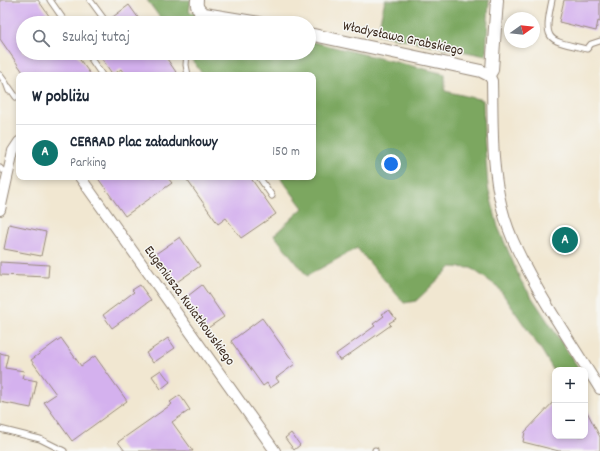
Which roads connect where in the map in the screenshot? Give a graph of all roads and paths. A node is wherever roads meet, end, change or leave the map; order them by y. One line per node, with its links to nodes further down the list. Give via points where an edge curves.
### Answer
1 (50, 0): 6 (lane)
2 (90, 0): 7 (lane)
3 (497, 0): 17 (street, via 492,70)
4 (552, 0): 11 (lane, via 547,29 553,39 587,50 591,44)
5 (198, 5): 8 (lane); 9 (street, via 209,15)
6 (61, 16)
7 (102, 16)
8 (194, 16)
9 (215, 16)
10 (316, 36): 17 (street, Władysława Grabskiego, via 481,71)
11 (600, 41)
12 (92, 60): 14 (lane)
13 (186, 60): 15 (lane)
14 (100, 72)
15 (187, 72)
16 (0, 75): 18 (lane)
17 (489, 75): 26 (street, via 492,81 495,171 508,228 536,286)
18 (6, 83): 19 (lane); 20 (lane)
19 (9, 91)
20 (16, 97)
21 (16, 146): 25 (street)
22 (82, 180): 29 (street, Eugeniusza Kwiatkowskiego)
23 (261, 180): 24 (lane)
24 (272, 196)
25 (0, 210)
26 (600, 389)
27 (0, 429): 28 (lane, via 40,439)
28 (64, 451)
29 (275, 451)

